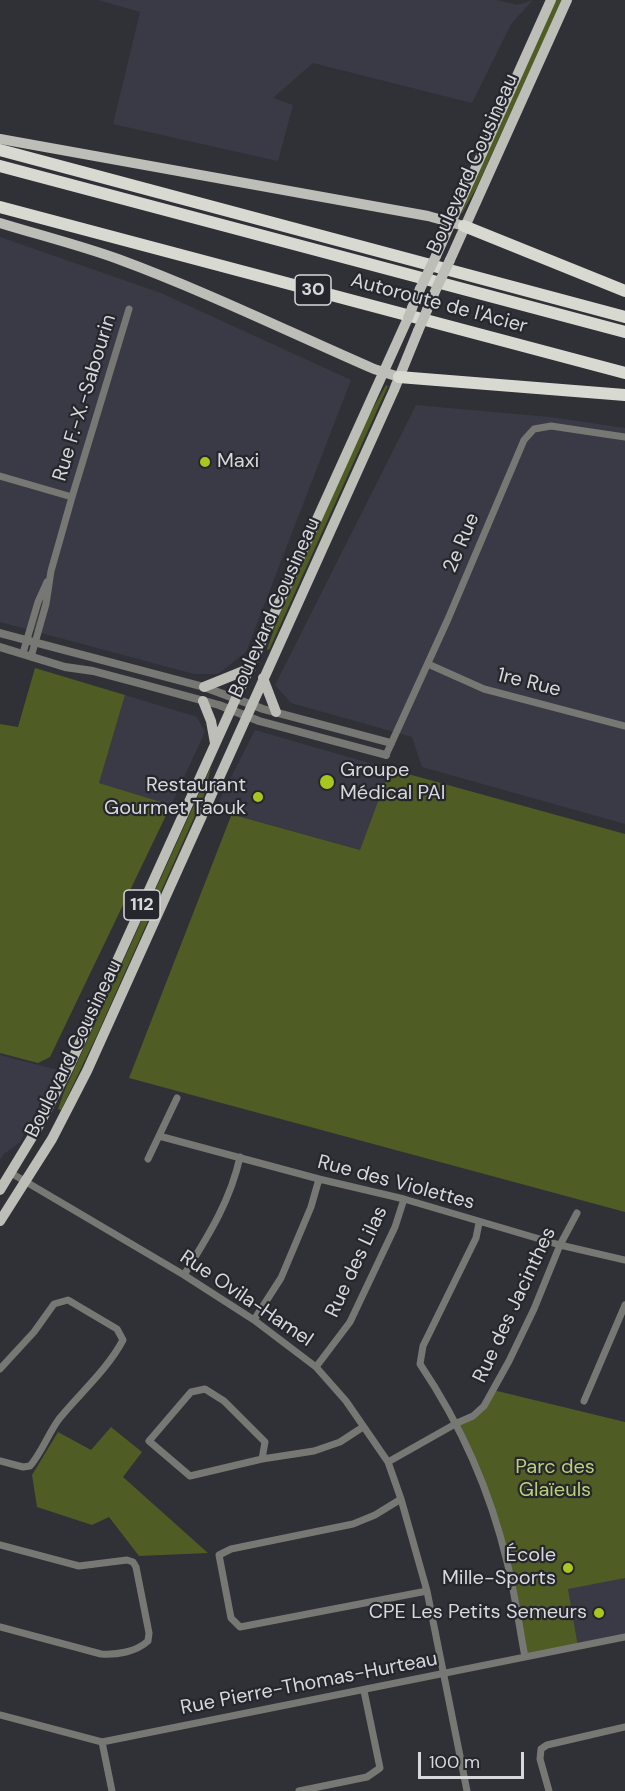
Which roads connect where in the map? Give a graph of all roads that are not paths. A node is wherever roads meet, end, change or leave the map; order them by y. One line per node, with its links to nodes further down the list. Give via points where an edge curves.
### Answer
1 (551, 0): 7 (main road, Boulevard Cousineau / 112)
2 (567, 0): 9 (main road, Boulevard Cousineau / 112)
3 (0, 139): 7 (main road)
4 (0, 150): 12 (highway)
5 (0, 166): 13 (highway, Autoroute de l'Acier / 30)
6 (0, 207): 15 (highway, Autoroute de l'Acier / 30)
7 (451, 222): 9 (main road); 14 (main road, Boulevard Cousineau / 112, bridge)
8 (0, 223): 14 (main road, via 105,254 170,279)
9 (464, 226): 10 (highway); 16 (main road, Boulevard Cousineau / 112, bridge)
10 (625, 291)
11 (129, 309): 20 (street, Rue F.-X.-Sabourin)
12 (625, 317)
13 (625, 332)
14 (384, 372): 16 (main road); 26 (main road, Boulevard Cousineau / 112)
15 (625, 373)
16 (399, 376): 17 (highway); 27 (main road, Boulevard Cousineau / 112)
17 (625, 395)
18 (625, 437): 25 (street, 2e Rue, via 551,426 534,429 524,440)
19 (0, 476): 20 (street, Rue F.-X.-Sabourin)
20 (72, 497): 22 (street, Rue F.-X.-Sabourin, via 51,572 38,602)
21 (0, 633): 22 (street)
22 (31, 640): 24 (street, Rue F.-X.-Sabourin); 28 (street)
23 (0, 647): 24 (street)
24 (27, 655): 29 (street)
25 (428, 664): 34 (street, 1re Rue, via 484,689); 36 (street, 2e Rue)
26 (251, 668): 28 (main road); 30 (main road, Boulevard Cousineau / 112)
27 (263, 678): 31 (main road, Boulevard Cousineau / 112); 32 (main road)
28 (204, 687): 30 (street)
29 (203, 701): 30 (street); 35 (main road)
30 (234, 705): 31 (street); 33 (street); 35 (main road, Boulevard Cousineau / 112)
31 (251, 705): 32 (street); 33 (main road, Boulevard Cousineau / 112)
32 (276, 712): 36 (street)
33 (246, 716): 37 (street); 44 (main road, Boulevard Cousineau / 112, via 84,1077)
34 (625, 726)
35 (215, 743): 42 (main road, Boulevard Cousineau / 112, via 69,1067)
36 (391, 743): 37 (street, 2e Rue)
37 (386, 755)
38 (177, 1098): 39 (street)
39 (159, 1136): 40 (street, Rue des Violettes); 41 (street)
40 (240, 1157): 43 (street, Rue des Violettes); 52 (street, via 219,1219)
41 (148, 1159)
42 (11, 1173): 44 (street, Rue Ovila-Hamel); 45 (main road, Boulevard Cousineau / 112)
43 (319, 1179): 46 (street, Rue des Violettes); 54 (street, via 281,1278)
44 (27, 1182): 48 (main road, Boulevard Cousineau / 112); 52 (street, Rue Ovila-Hamel)
45 (0, 1190)
46 (404, 1199): 49 (street, Rue des Violettes); 55 (street, Rue des Lilas, via 350,1322)
47 (577, 1214): 50 (street, Rue des Jacinthes)
48 (0, 1221)
49 (479, 1222): 50 (street, Rue des Violettes); 58 (street, via 476,1238 423,1346 420,1364)
50 (560, 1245): 51 (street, Rue des Violettes); 58 (street, Rue des Jacinthes, via 534,1309 484,1406)
51 (625, 1260)
52 (184, 1275): 54 (street, Rue Ovila-Hamel)
53 (625, 1305): 57 (street)
54 (254, 1320): 55 (street, Rue Ovila-Hamel)
55 (316, 1367): 59 (street, Rue Ovila-Hamel)
56 (0, 1369): 61 (street, via 54,1304 68,1300 117,1329 123,1340 113,1359 57,1422 30,1466)
57 (584, 1401)
58 (457, 1423): 62 (street, Rue des Jacinthes); 68 (street, via 498,1527)
59 (363, 1427): 60 (street, via 340,1442 314,1451); 62 (street, Rue Ovila-Hamel)
60 (262, 1459): 60 (street, via 190,1476 149,1441 191,1392 206,1389 224,1401 265,1442)
61 (0, 1461)
62 (388, 1462): 63 (street, Rue Ovila-Hamel)
63 (401, 1498): 65 (street, Rue Ovila-Hamel); 65 (street, via 353,1524 231,1549 219,1556 231,1618 240,1628)
64 (0, 1545): 66 (street, via 79,1566 133,1562 148,1641 141,1648 112,1655)
65 (427, 1591): 69 (street, Rue Ovila-Hamel)
66 (0, 1628)
67 (625, 1637): 68 (street, Rue Pierre-Thomas-Hurteau)
68 (525, 1657): 69 (street, Rue Pierre-Thomas-Hurteau)
69 (445, 1674): 70 (street, Rue Pierre-Thomas-Hurteau); 76 (street, Rue Ovila-Hamel)
70 (364, 1691): 73 (street, Rue Pierre-Thomas-Hurteau); 75 (street, via 380,1768 367,1777)
71 (0, 1715): 73 (street, Rue Pierre-Thomas-Hurteau)
72 (625, 1727): 77 (street, via 542,1749 540,1759)
73 (102, 1742): 74 (street)
74 (112, 1791)
75 (299, 1791)
76 (467, 1791)
77 (549, 1791)

